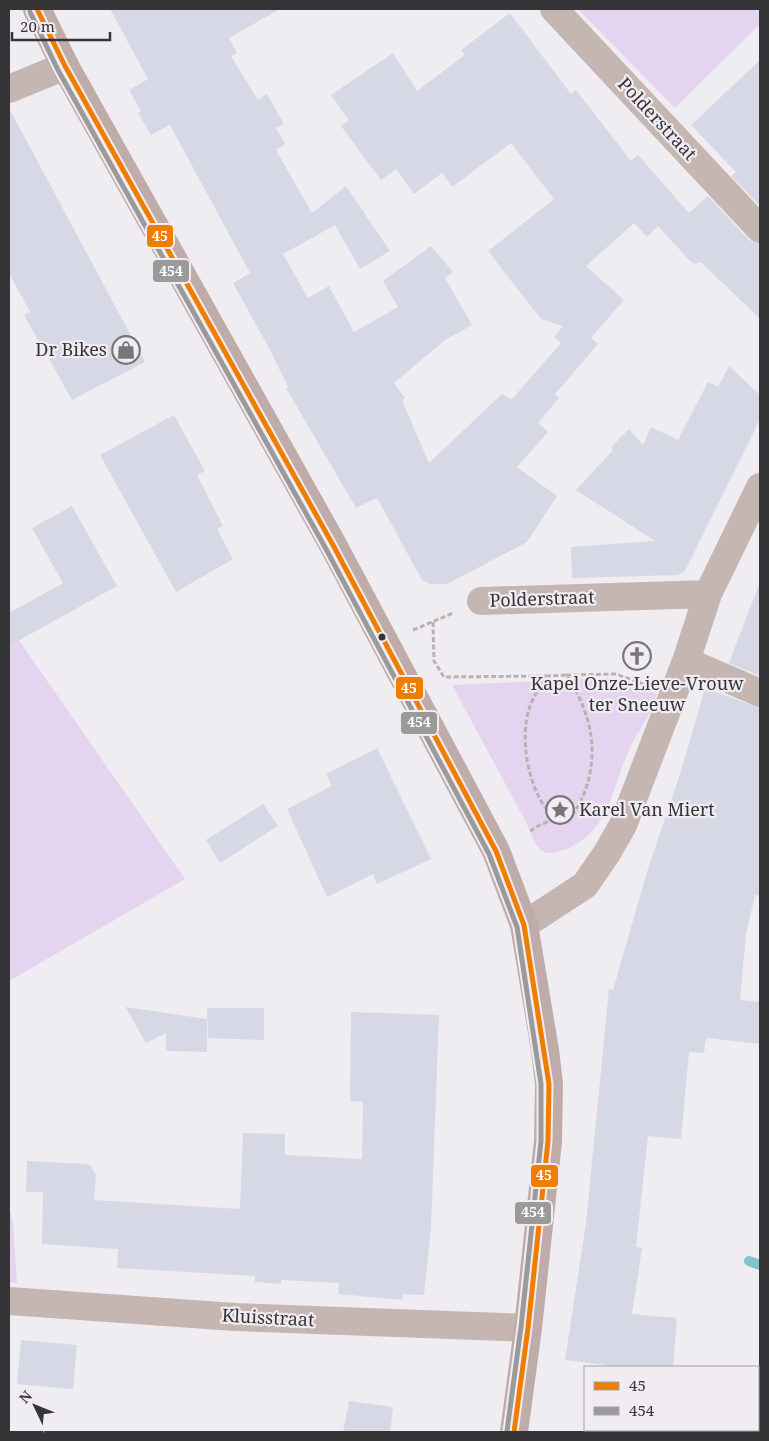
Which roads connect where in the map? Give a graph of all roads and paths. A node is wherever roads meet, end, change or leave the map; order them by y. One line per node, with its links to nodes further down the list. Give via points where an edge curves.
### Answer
1 (36, 9): 3 (main road)
2 (554, 9): 5 (street, Polderstraat)
3 (65, 66): 4 (street); 10 (main road)
4 (9, 89)
5 (760, 229)
6 (760, 487): 7 (street)
7 (708, 594): 8 (street, Polderstraat); 11 (street)
8 (481, 601): 9 (path, Polderstraat)
9 (433, 622): 10 (path, Polderstraat); 13 (path, via 434,661 444,677)
10 (385, 643): 18 (main road, via 496,851)
11 (686, 661): 15 (street); 18 (street, via 623,825 607,854 585,885)
12 (566, 675): 13 (path); 14 (path, via 616,674); 16 (path, via 588,717 593,756 591,776 582,799 573,814)
13 (547, 676): 16 (path, via 530,708 525,736 535,790 549,814)
14 (653, 687)
15 (760, 693)
16 (558, 820): 17 (path)
17 (530, 831)
18 (524, 925): 20 (main road, via 548,1084 548,1141)
19 (9, 1301): 20 (street, Kluisstraat, via 235,1317)
20 (528, 1328): 21 (main road)
21 (514, 1432)

